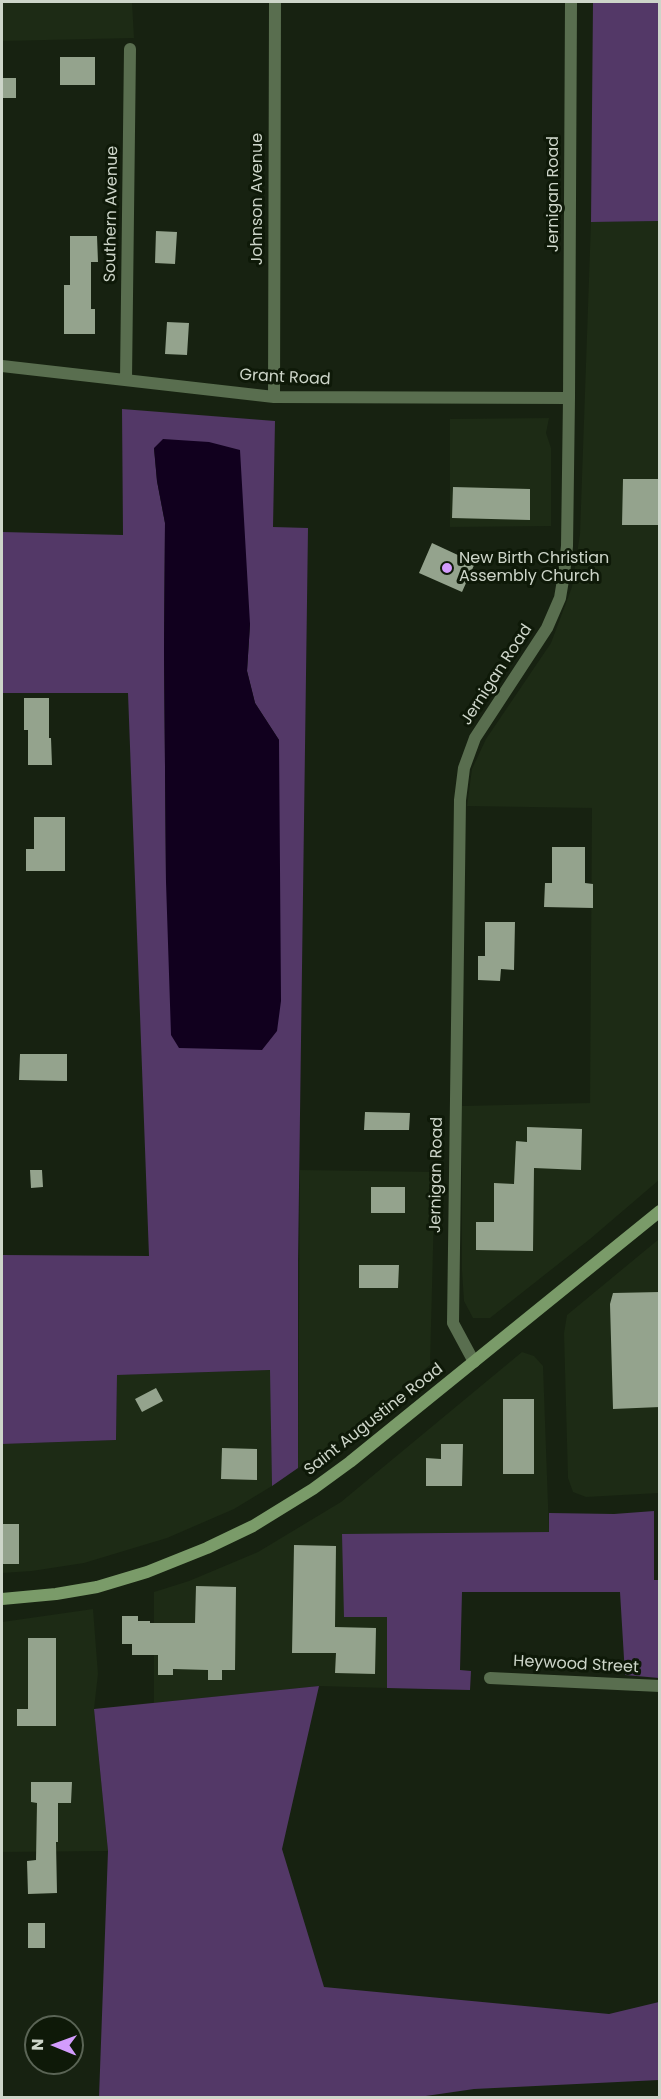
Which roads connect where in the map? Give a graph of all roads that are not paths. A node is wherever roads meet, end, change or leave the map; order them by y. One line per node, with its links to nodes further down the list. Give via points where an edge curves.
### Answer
1 (275, 2): 6 (street, Johnson Avenue)
2 (570, 2): 7 (street, Jernigan Road)
3 (130, 49): 5 (street, Southern Avenue)
4 (2, 366): 5 (street, Grant Road)
5 (126, 379): 6 (street, Grant Road)
6 (274, 396): 7 (street, Grant Road)
7 (569, 398): 9 (street, Jernigan Road, via 567,546 560,598 547,628 475,738 464,768 460,800 453,1323)
8 (660, 1211): 9 (main road, Saint Augustine Road)
9 (474, 1362): 10 (main road, Saint Augustine Road, via 350,1462 253,1526 207,1548 97,1587)
10 (2, 1599)
11 (490, 1678): 12 (street, Heywood Street)
12 (660, 1686)

